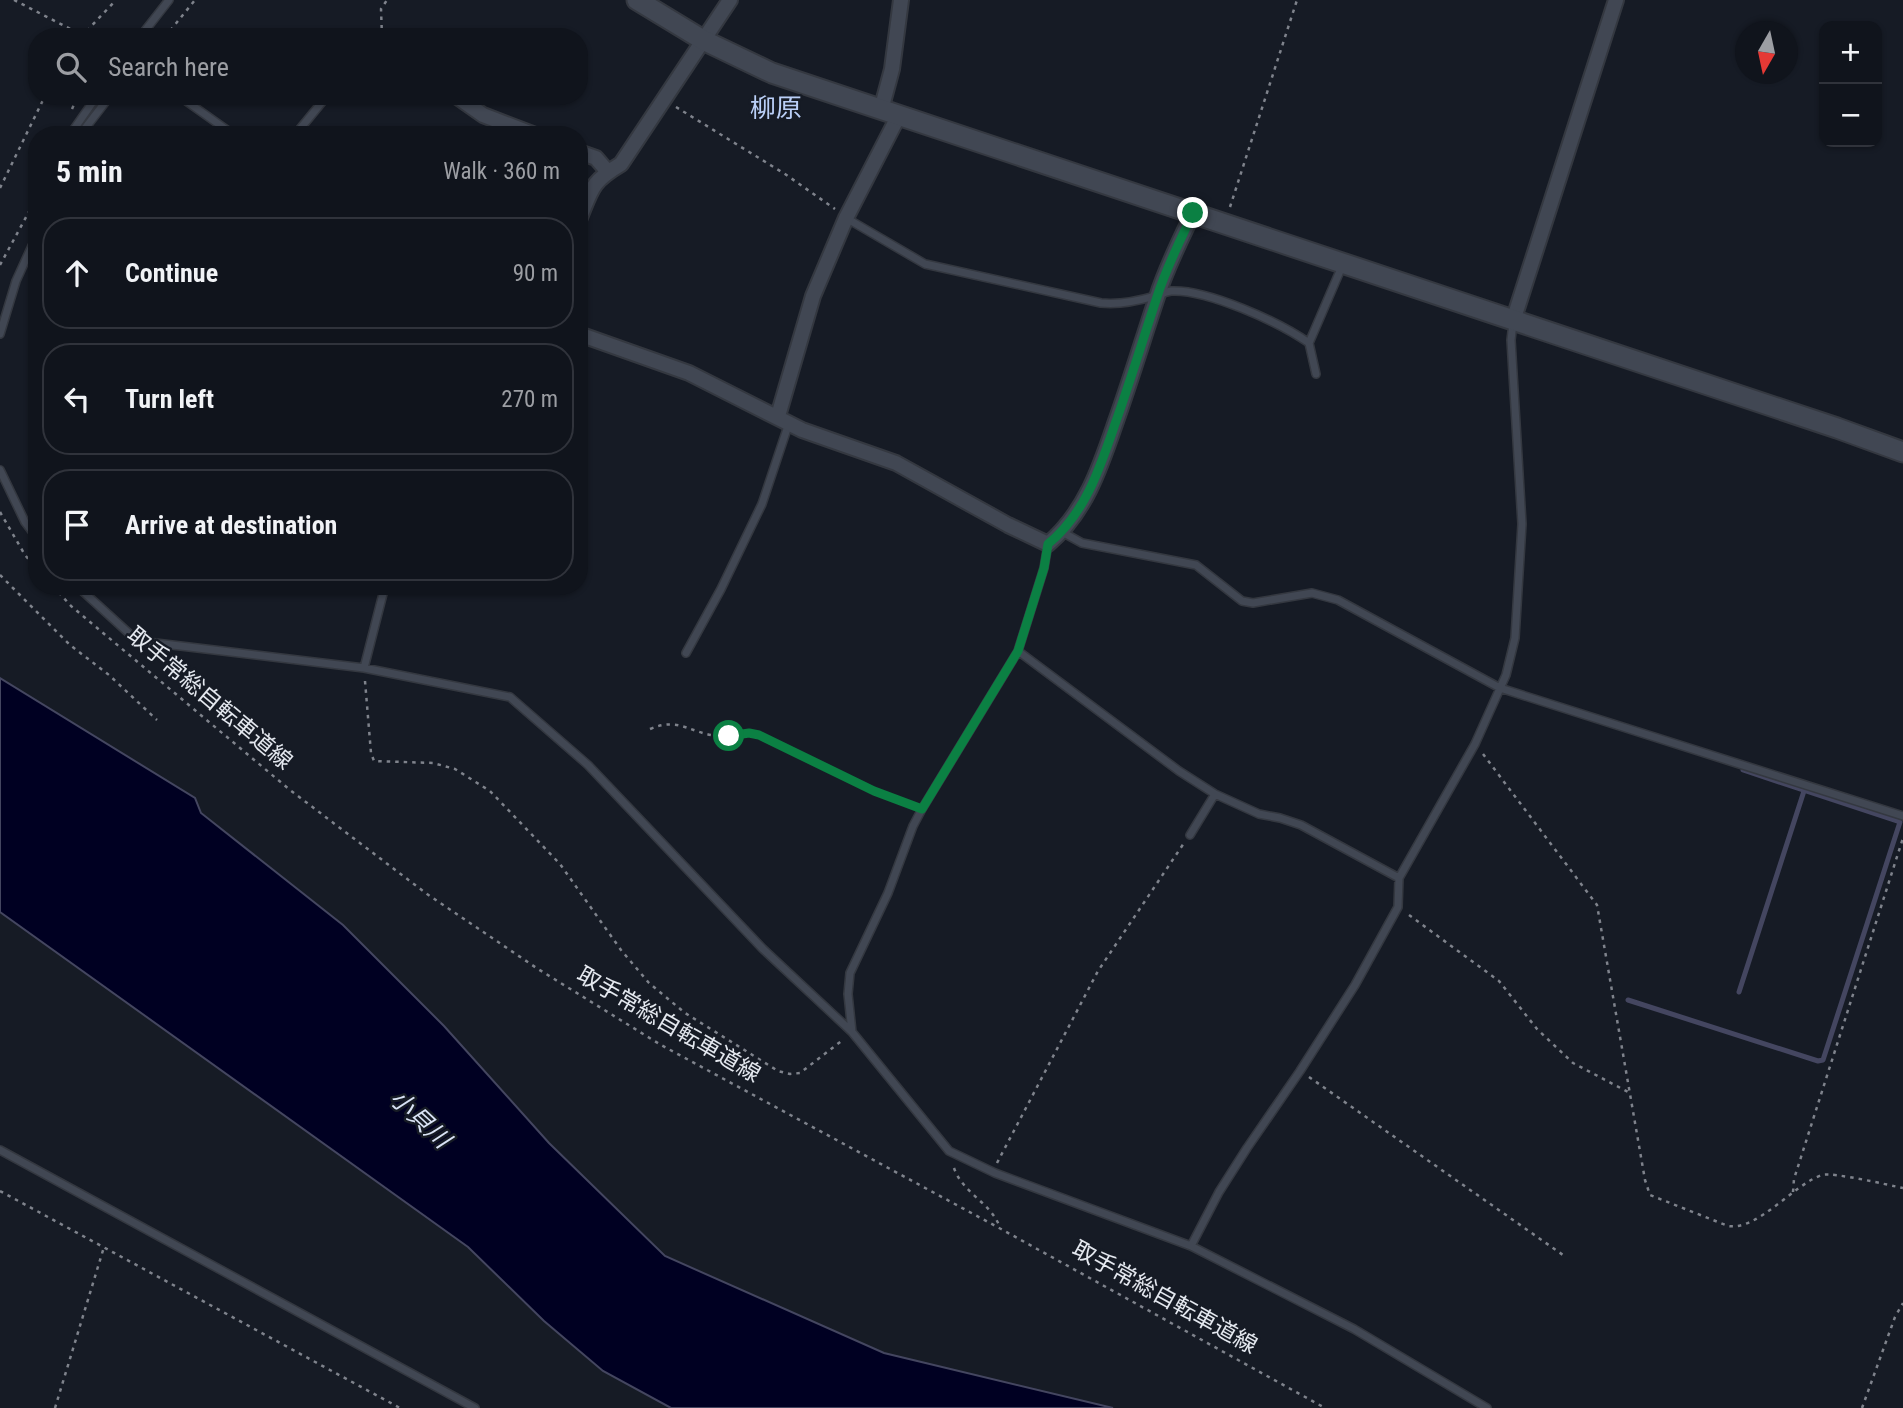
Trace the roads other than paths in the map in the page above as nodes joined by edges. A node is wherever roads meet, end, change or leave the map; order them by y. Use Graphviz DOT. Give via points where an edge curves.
graph roads {
  1 [pos="169,0"];
  2 [pos="637,0"];
  3 [pos="730,0"];
  4 [pos="901,0"];
  5 [pos="1616,0"];
  6 [pos="147,28"];
  7 [pos="703,40"];
  8 [pos="92,105"];
  9 [pos="102,105"];
  10 [pos="192,105"];
  11 [pos="320,105"];
  12 [pos="469,105"];
  13 [pos="890,113"];
  14 [pos="82,126"];
  15 [pos="84,126"];
  16 [pos="221,126"];
  17 [pos="302,126"];
  18 [pos="512,126"];
  19 [pos="588,155"];
  20 [pos="608,172"];
  21 [pos="588,198"];
  22 [pos="1193,213"];
  23 [pos="846,218"];
  24 [pos="28,255"];
  25 [pos="1343,263"];
  26 [pos="1157,295"];
  27 [pos="1513,321"];
  28 [pos="0,334"];
  29 [pos="588,337"];
  30 [pos="1309,343"];
  31 [pos="1316,374"];
  32 [pos="784,420"];
  33 [pos="1903,452"];
  34 [pos="0,470"];
  35 [pos="28,526"];
  36 [pos="1062,533"];
  37 [pos="1048,544"];
  38 [pos="88,595"];
  39 [pos="383,595"];
  40 [pos="1018,651"];
  41 [pos="686,653"];
  42 [pos="364,668"];
  43 [pos="1500,688"];
  44 [pos="1215,794"];
  45 [pos="1903,816"];
  46 [pos="1190,835"];
  47 [pos="1399,878"];
  48 [pos="852,1032"];
  49 [pos="0,1150"];
  50 [pos="1191,1246"];
  51 [pos="475,1408"];
  52 [pos="1487,1408"];
  1 -- 6 [label="lane"];
  2 -- 7 [label="street"];
  3 -- 7 [label="street"];
  4 -- 13 [label="street"];
  5 -- 27 [label="street"];
  7 -- 13 [label="street" via="772,73"];
  7 -- 20 [label="street" via="621,163"];
  8 -- 14 [label="lane"];
  9 -- 15 [label="lane"];
  10 -- 16 [label="lane"];
  11 -- 17 [label="lane"];
  12 -- 18 [label="street"];
  13 -- 22 [label="street"];
  13 -- 23 [label="street"];
  19 -- 20 [label="street"];
  20 -- 21 [label="street" via="600,176"];
  22 -- 25 [label="street"];
  22 -- 26 [label="street"];
  23 -- 26 [label="lane" via="903,253 944,269 1101,303"];
  23 -- 32 [label="street" via="813,296"];
  24 -- 28 [label="lane"];
  25 -- 27 [label="street"];
  25 -- 30 [label="lane"];
  26 -- 30 [label="lane" via="1176,291 1213,299 1282,326"];
  26 -- 36 [label="street" via="1100,468"];
  27 -- 33 [label="street"];
  27 -- 43 [label="lane" via="1522,524 1515,638"];
  29 -- 32 [label="street" via="689,373"];
  30 -- 31 [label="lane"];
  32 -- 37 [label="street" via="896,463"];
  32 -- 41 [label="lane" via="762,505"];
  34 -- 35 [label="lane"];
  36 -- 37 [label="street"];
  36 -- 43 [label="lane" via="1082,543 1196,565 1242,601 1311,593 1338,600"];
  37 -- 40 [label="lane"];
  38 -- 42 [label="lane" via="133,637 147,642"];
  39 -- 42 [label="lane"];
  40 -- 44 [label="lane"];
  40 -- 48 [label="lane" via="913,826 850,973"];
  42 -- 48 [label="lane" via="510,697 588,765 763,948"];
  43 -- 45 [label="lane"];
  43 -- 47 [label="lane" via="1475,744"];
  44 -- 46 [label="lane"];
  44 -- 47 [label="lane" via="1259,814 1301,825"];
  47 -- 50 [label="lane" via="1398,907 1355,985 1219,1192"];
  48 -- 50 [label="lane" via="949,1151 995,1173"];
  49 -- 51 [label="lane"];
  50 -- 52 [label="lane" via="1354,1329"];
}
